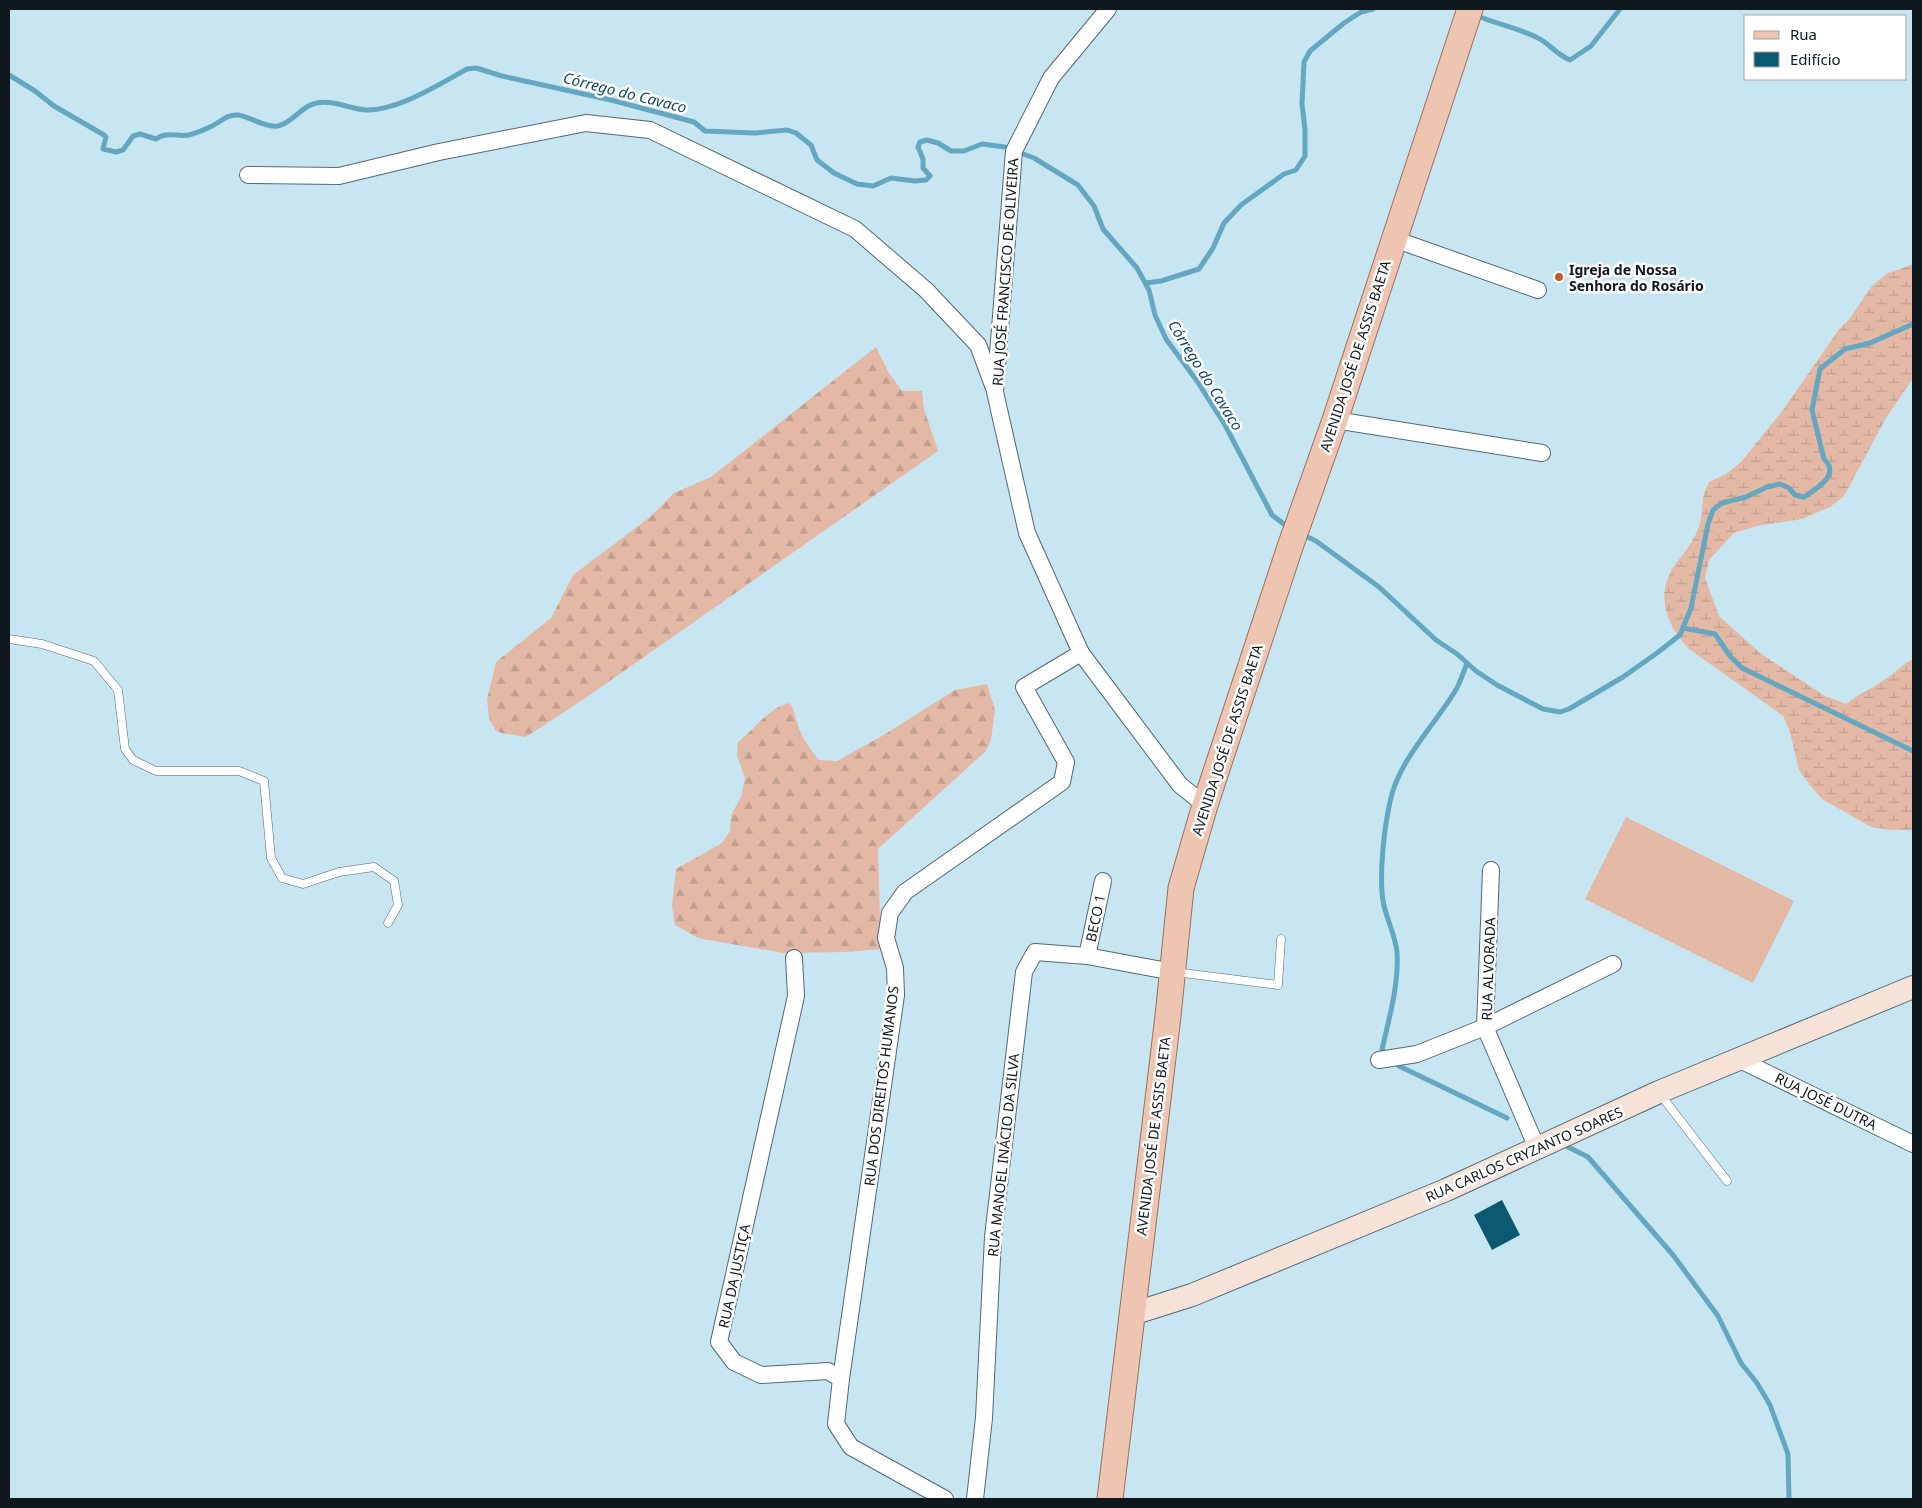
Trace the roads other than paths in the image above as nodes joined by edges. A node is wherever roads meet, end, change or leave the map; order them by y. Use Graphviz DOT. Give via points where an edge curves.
graph roads {
  1 [pos="1108,9"];
  2 [pos="1470,9"];
  3 [pos="248,174"];
  4 [pos="1394,239"];
  5 [pos="1538,290"];
  6 [pos="995,392"];
  7 [pos="1335,420"];
  8 [pos="1542,453"];
  9 [pos="9,639"];
  10 [pos="1081,653"];
  11 [pos="1205,805"];
  12 [pos="1491,870"];
  13 [pos="1103,880"];
  14 [pos="388,923"];
  15 [pos="1281,939"];
  16 [pos="1087,956"];
  17 [pos="794,958"];
  18 [pos="1613,964"];
  19 [pos="1173,972"];
  20 [pos="1913,987"];
  21 [pos="1485,1027"];
  22 [pos="1738,1059"];
  23 [pos="1379,1060"];
  24 [pos="1659,1092"];
  25 [pos="1913,1144"];
  26 [pos="1537,1148"];
  27 [pos="1727,1181"];
  28 [pos="1132,1314"];
  29 [pos="842,1379"];
  30 [pos="945,1499"];
  31 [pos="975,1499"];
  32 [pos="1110,1499"];
  1 -- 6 [label="street, RUA JOSÉ FRANCISCO DE OLIVEIRA" via="1052,78 1014,150"];
  2 -- 4 [label="main road, AVENIDA JOSÉ DE ASSIS BAETA"];
  3 -- 6 [label="street" via="339,176 438,152 586,123 650,130 855,229 926,290 978,346"];
  4 -- 5 [label="street"];
  4 -- 7 [label="main road, AVENIDA JOSÉ DE ASSIS BAETA"];
  6 -- 10 [label="street, RUA JOSÉ FRANCISCO DE OLIVEIRA" via="1027,533"];
  7 -- 8 [label="street"];
  7 -- 11 [label="main road, AVENIDA JOSÉ DE ASSIS BAETA"];
  9 -- 14 [label="lane" via="42,644 94,661 118,690 124,749 133,760 156,771 239,771 264,782 271,858 282,878 303,884 339,872 374,867 394,881 398,905"];
  10 -- 11 [label="street, RUA JOSÉ FRANCISCO DE OLIVEIRA" via="1180,786"];
  10 -- 29 [label="street, RUA DOS DIREITOS HUMANOS" via="1024,687 1066,762 1062,782 905,892 890,913 886,938 895,968 896,995"];
  11 -- 19 [label="main road, AVENIDA JOSÉ DE ASSIS BAETA" via="1181,888"];
  12 -- 21 [label="street, RUA ALVORADA"];
  13 -- 16 [label="street, BECO 1"];
  15 -- 19 [label="lane" via="1278,985"];
  16 -- 19 [label="street, RUA MANOEL INÁCIO DA SILVA"];
  16 -- 31 [label="street, RUA MANOEL INÁCIO DA SILVA" via="1035,952 1024,972 993,1237 984,1418"];
  17 -- 29 [label="street, RUA DA JUSTIÇA" via="796,996 719,1342 734,1362 762,1374 828,1371"];
  18 -- 21 [label="street"];
  19 -- 28 [label="main road, AVENIDA JOSÉ DE ASSIS BAETA"];
  20 -- 22 [label="street, RUA CARLOS CRYZANTO SOARES"];
  21 -- 23 [label="street" via="1417,1054"];
  21 -- 26 [label="street, RUA ALVORADA"];
  22 -- 24 [label="street, RUA CARLOS CRYZANTO SOARES"];
  22 -- 25 [label="street, RUA JOSÉ DUTRA"];
  24 -- 26 [label="street, RUA CARLOS CRYZANTO SOARES"];
  24 -- 27 [label="lane"];
  26 -- 28 [label="street, RUA CARLOS CRYZANTO SOARES" via="1446,1190 1192,1295"];
  28 -- 32 [label="main road, AVENIDA JOSÉ DE ASSIS BAETA"];
  29 -- 30 [label="street" via="836,1424 851,1447"];
}
